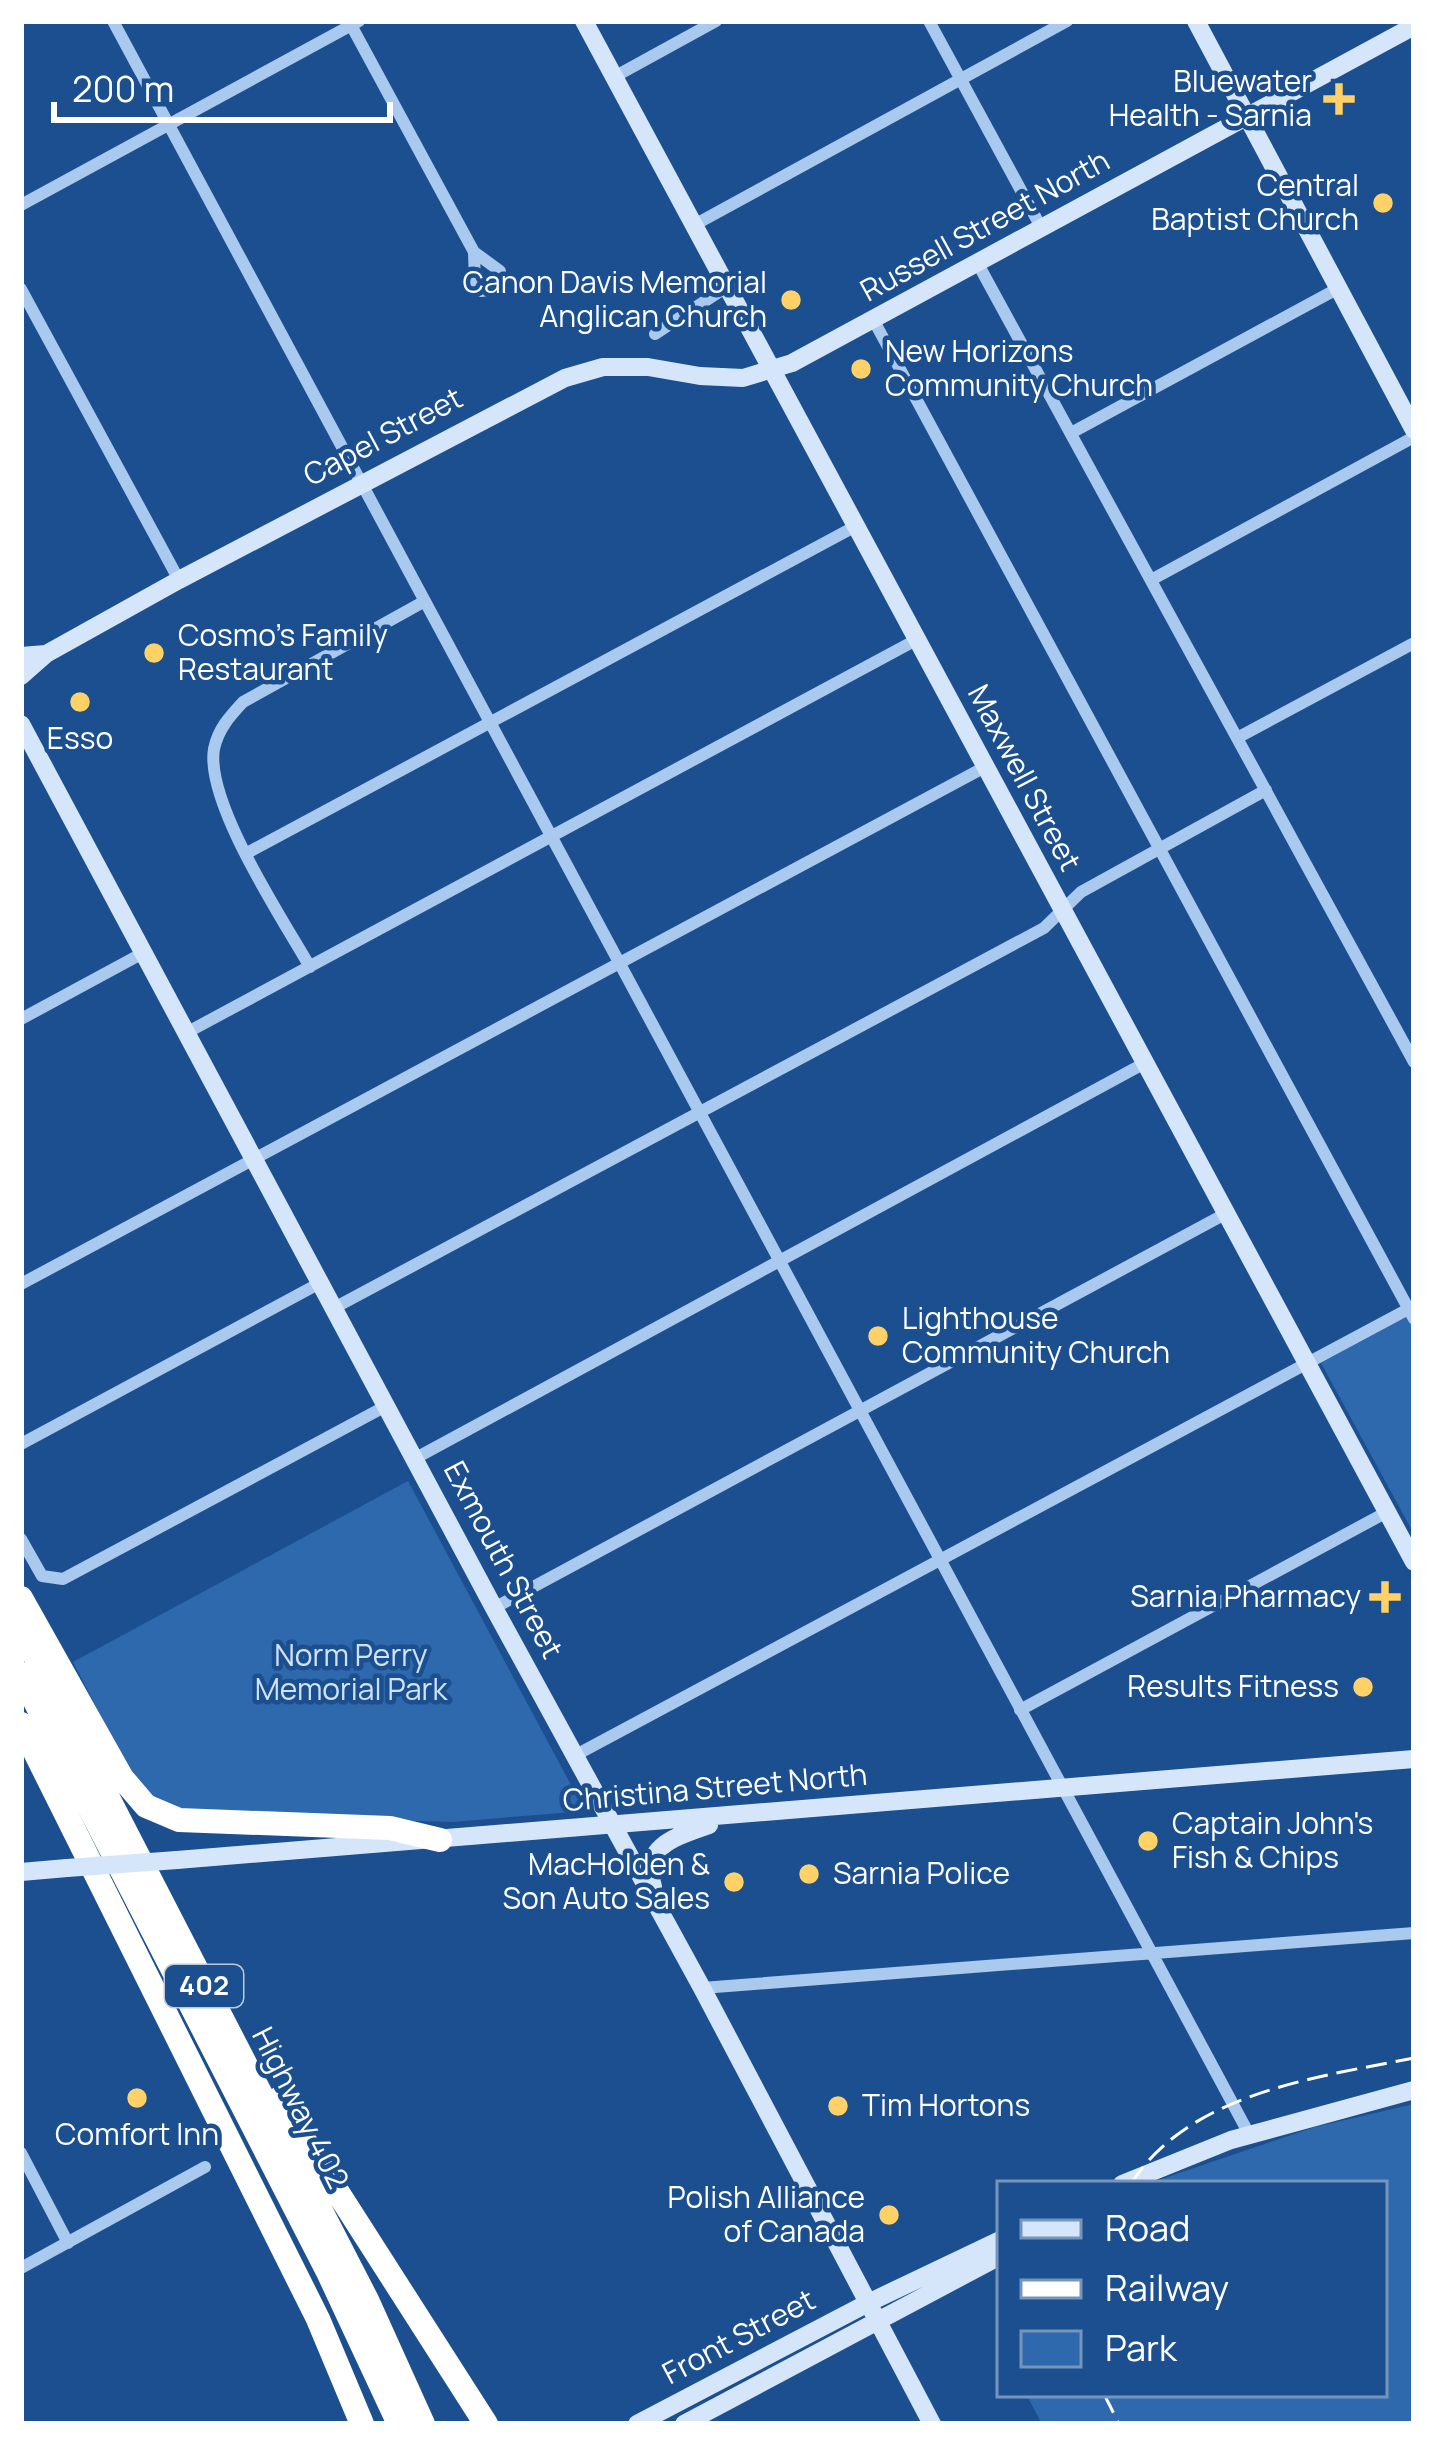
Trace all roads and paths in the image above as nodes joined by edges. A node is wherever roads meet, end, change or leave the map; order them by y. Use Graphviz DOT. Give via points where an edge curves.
graph roads {
  1 [pos="113,21"];
  2 [pos="584,21"];
  3 [pos="716,21"];
  4 [pos="929,21"];
  5 [pos="1067,21"];
  6 [pos="1196,21"];
  7 [pos="355,23"];
  8 [pos="1414,26"];
  9 [pos="614,77"];
  10 [pos="962,80"];
  11 [pos="1246,116"];
  12 [pos="169,124"];
  13 [pos="21,205"];
  14 [pos="696,224"];
  15 [pos="1042,229"];
  16 [pos="474,252"];
  17 [pos="978,264"];
  18 [pos="728,286"];
  19 [pos="21,289"];
  20 [pos="1337,289"];
  21 [pos="874,321"];
  22 [pos="656,334"];
  23 [pos="772,371"];
  24 [pos="1071,433"];
  25 [pos="1414,433"];
  26 [pos="362,482"];
  27 [pos="856,526"];
  28 [pos="179,580"];
  29 [pos="1151,580"];
  30 [pos="425,601"];
  31 [pos="916,640"];
  32 [pos="1414,643"];
  33 [pos="46,654"];
  34 [pos="21,656"];
  35 [pos="21,676"];
  36 [pos="489,722"];
  37 [pos="21,724"];
  38 [pos="1237,737"];
  39 [pos="985,767"];
  40 [pos="1266,790"];
  41 [pos="550,836"];
  42 [pos="1161,848"];
  43 [pos="247,854"];
  44 [pos="1061,910"];
  45 [pos="143,953"];
  46 [pos="617,963"];
  47 [pos="310,967"];
  48 [pos="21,1019"];
  49 [pos="186,1034"];
  50 [pos="1410,1044"];
  51 [pos="1414,1061"];
  52 [pos="1143,1064"];
  53 [pos="699,1112"];
  54 [pos="253,1159"];
  55 [pos="1225,1214"];
  56 [pos="779,1262"];
  57 [pos="320,1283"];
  58 [pos="21,1284"];
  59 [pos="334,1308"];
  60 [pos="1412,1312"];
  61 [pos="1307,1363"];
  62 [pos="386,1406"];
  63 [pos="860,1411"];
  64 [pos="21,1444"];
  65 [pos="414,1459"];
  66 [pos="1388,1512"];
  67 [pos="21,1539"];
  68 [pos="940,1560"];
  69 [pos="1414,1562"];
  70 [pos="21,1598"];
  71 [pos="494,1607"];
  72 [pos="21,1629"];
  73 [pos="21,1674"];
  74 [pos="21,1700"];
  75 [pos="1020,1710"];
  76 [pos="21,1724"];
  77 [pos="574,1756"];
  78 [pos="21,1758"];
  79 [pos="1414,1760"];
  80 [pos="1063,1788"];
  81 [pos="103,1789"];
  82 [pos="730,1818"];
  83 [pos="613,1826"];
  84 [pos="440,1840"];
  85 [pos="21,1872"];
  86 [pos="109,1903"];
  87 [pos="662,1914"];
  88 [pos="1414,1933"];
  89 [pos="1149,1954"];
  90 [pos="702,1988"];
  91 [pos="1414,2090"];
  92 [pos="1249,2134"];
  93 [pos="21,2153"];
  94 [pos="205,2167"];
  95 [pos="1129,2181"];
  96 [pos="259,2199"];
  97 [pos="997,2242"];
  98 [pos="68,2243"];
  99 [pos="997,2257"];
  100 [pos="21,2267"];
  101 [pos="872,2313"];
  102 [pos="362,2424"];
  103 [pos="376,2424"];
  104 [pos="388,2424"];
  105 [pos="399,2424"];
  106 [pos="423,2424"];
  107 [pos="486,2424"];
  108 [pos="637,2424"];
  109 [pos="684,2424"];
  110 [pos="932,2424"];
  1 -- 12 [label="street"];
  2 -- 9 [label="main road, Maxwell Street"];
  3 -- 9 [label="street"];
  4 -- 10 [label="street"];
  5 -- 10 [label="street"];
  6 -- 11 [label="main road"];
  7 -- 12 [label="street"];
  7 -- 16 [label="street"];
  8 -- 11 [label="main road, Russell Street North"];
  9 -- 14 [label="main road, Maxwell Street"];
  10 -- 14 [label="street"];
  10 -- 15 [label="street"];
  11 -- 15 [label="main road, Russell Street North"];
  11 -- 20 [label="main road"];
  12 -- 13 [label="street"];
  12 -- 26 [label="street"];
  14 -- 18 [label="main road, Maxwell Street"];
  15 -- 17 [label="main road, Russell Street North"];
  17 -- 21 [label="main road, Russell Street North"];
  17 -- 24 [label="street"];
  18 -- 22 [label="street"];
  18 -- 23 [label="main road, Maxwell Street"];
  19 -- 28 [label="street"];
  20 -- 24 [label="street"];
  20 -- 25 [label="main road"];
  21 -- 23 [label="main road, Russell Street North"];
  21 -- 42 [label="street"];
  23 -- 26 [label="main road, Capel Street" via="743,378 603,367 525,396"];
  23 -- 27 [label="main road, Maxwell Street"];
  24 -- 29 [label="street"];
  25 -- 29 [label="street"];
  26 -- 28 [label="main road, Capel Street"];
  26 -- 30 [label="street"];
  27 -- 31 [label="main road, Maxwell Street"];
  27 -- 36 [label="street"];
  28 -- 33 [label="main road, Capel Street"];
  29 -- 38 [label="street"];
  30 -- 36 [label="street"];
  30 -- 43 [label="street" via="243,702 222,726 216,788"];
  31 -- 39 [label="main road, Maxwell Street"];
  31 -- 41 [label="street"];
  32 -- 38 [label="street"];
  33 -- 34 [label="main road, Capel Street"];
  33 -- 35 [label="main road, Capel Street"];
  36 -- 41 [label="street"];
  36 -- 43 [label="street"];
  37 -- 45 [label="main road, Exmouth Street"];
  38 -- 40 [label="street"];
  39 -- 44 [label="main road, Maxwell Street"];
  39 -- 46 [label="street"];
  40 -- 42 [label="street"];
  40 -- 50 [label="street"];
  41 -- 46 [label="street"];
  41 -- 47 [label="street"];
  42 -- 44 [label="street"];
  42 -- 60 [label="street"];
  43 -- 47 [label="street"];
  44 -- 52 [label="main road, Maxwell Street"];
  44 -- 53 [label="street" via="1043,928"];
  45 -- 48 [label="street"];
  45 -- 49 [label="main road, Exmouth Street"];
  46 -- 53 [label="street"];
  46 -- 54 [label="street"];
  47 -- 49 [label="street"];
  49 -- 54 [label="main road, Exmouth Street"];
  50 -- 51 [label="street"];
  52 -- 55 [label="main road, Maxwell Street"];
  52 -- 56 [label="street"];
  53 -- 56 [label="street"];
  53 -- 59 [label="street"];
  54 -- 57 [label="main road, Exmouth Street"];
  54 -- 58 [label="street"];
  55 -- 61 [label="main road, Maxwell Street"];
  55 -- 63 [label="street"];
  56 -- 63 [label="street"];
  56 -- 65 [label="street"];
  57 -- 59 [label="main road, Exmouth Street"];
  57 -- 64 [label="street"];
  59 -- 62 [label="main road, Exmouth Street"];
  60 -- 61 [label="street"];
  61 -- 66 [label="main road, Maxwell Street"];
  61 -- 68 [label="street"];
  62 -- 65 [label="main road, Exmouth Street"];
  62 -- 67 [label="street" via="74,1574 46,1579"];
  63 -- 68 [label="street"];
  63 -- 71 [label="street"];
  65 -- 71 [label="main road, Exmouth Street"];
  66 -- 69 [label="main road, Maxwell Street"];
  66 -- 75 [label="street"];
  68 -- 75 [label="street"];
  68 -- 77 [label="street"];
  70 -- 84 [label="highway" via="122,1778 155,1811 191,1823 391,1828"];
  71 -- 77 [label="main road, Exmouth Street"];
  72 -- 81 [label="highway, Highway 402 / 402"];
  73 -- 105 [label="highway"];
  74 -- 104 [label="highway, Highway 402 / 402"];
  75 -- 80 [label="street"];
  76 -- 86 [label="highway"];
  77 -- 83 [label="main road, Exmouth Street"];
  78 -- 86 [label="highway"];
  79 -- 80 [label="main road, Christina Street North"];
  80 -- 82 [label="main road, Christina Street North"];
  80 -- 89 [label="street"];
  81 -- 106 [label="highway, Highway 402 / 402"];
  81 -- 107 [label="highway" via="286,2113"];
  82 -- 83 [label="main road, Christina Street North"];
  82 -- 87 [label="main road" via="653,1852 650,1877"];
  83 -- 84 [label="main road, Christina Street North"];
  83 -- 87 [label="main road, Exmouth Street"];
  84 -- 85 [label="main road, Christina Street North, bridge"];
  86 -- 96 [label="highway"];
  87 -- 90 [label="main road, Exmouth Street"];
  88 -- 89 [label="street"];
  89 -- 90 [label="street"];
  89 -- 92 [label="street"];
  90 -- 101 [label="main road, Exmouth Street"];
  91 -- 92 [label="main road"];
  92 -- 95 [label="main road"];
  93 -- 98 [label="street"];
  94 -- 98 [label="street"];
  96 -- 102 [label="highway"];
  96 -- 103 [label="highway"];
  97 -- 101 [label="main road"];
  98 -- 100 [label="street"];
  99 -- 101 [label="main road"];
  101 -- 108 [label="main road, Front Street"];
  101 -- 109 [label="main road, Front Street"];
  101 -- 110 [label="main road, Exmouth Street"];
}
